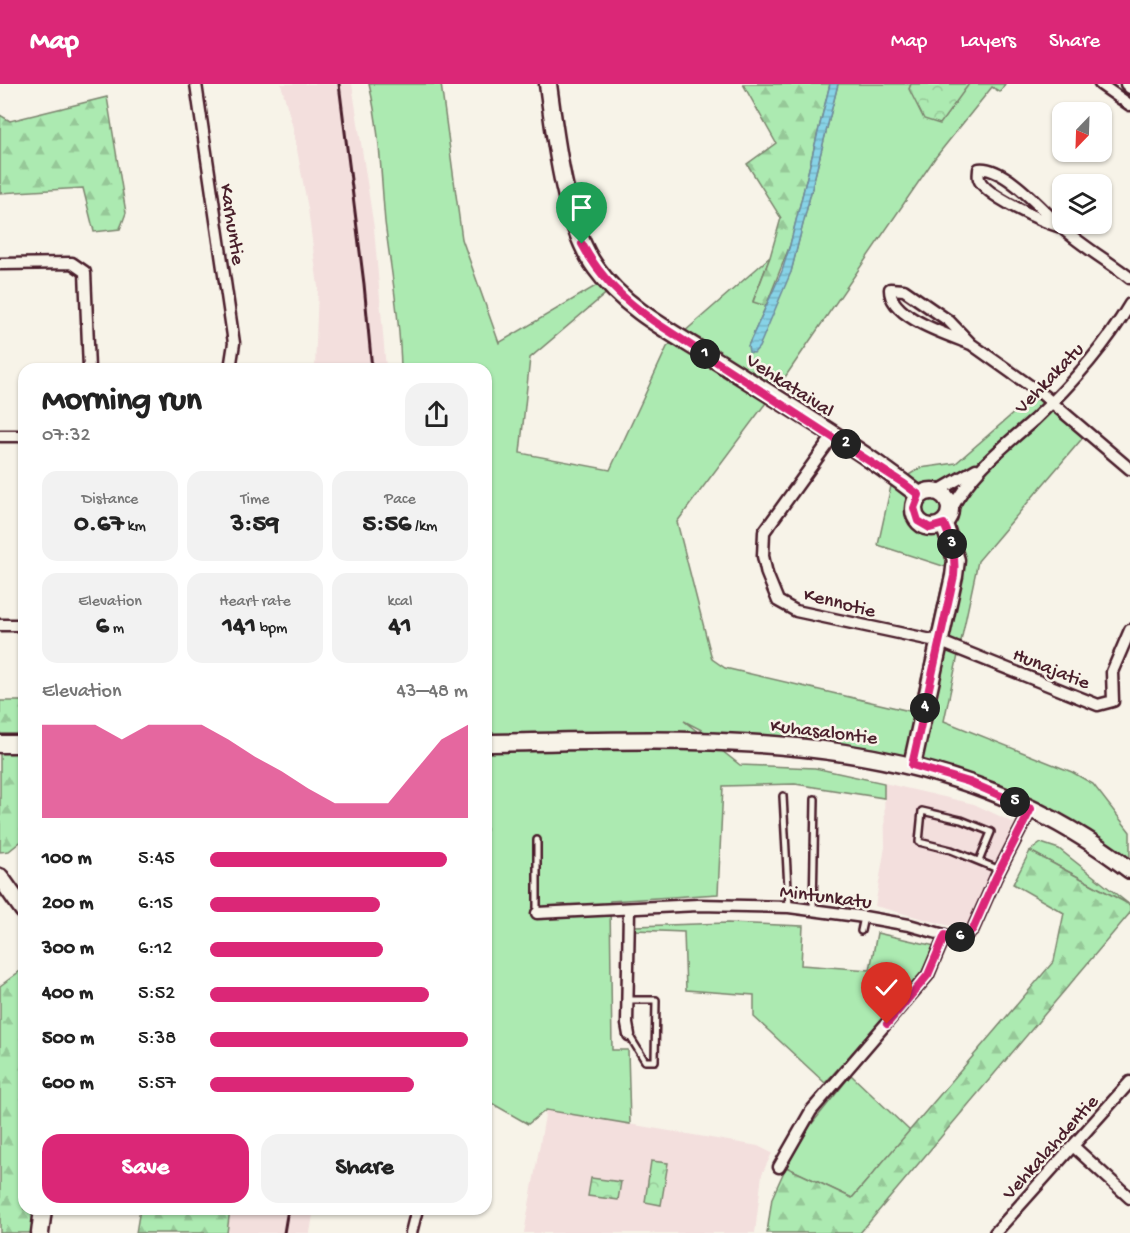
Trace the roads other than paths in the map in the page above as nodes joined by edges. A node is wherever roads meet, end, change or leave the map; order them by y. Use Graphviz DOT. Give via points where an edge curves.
graph roads {
  1 [pos="196,84"];
  2 [pos="548,84"];
  3 [pos="1100,84"];
  4 [pos="1126,84"];
  5 [pos="1130,88"];
  6 [pos="1130,105"];
  7 [pos="1061,227"];
  8 [pos="1070,234"];
  9 [pos="0,264"];
  10 [pos="1130,278"];
  11 [pos="1130,304"];
  12 [pos="971,344"];
  13 [pos="89,363"];
  14 [pos="231,363"];
  15 [pos="1052,403"];
  16 [pos="0,436"];
  17 [pos="18,436"];
  18 [pos="833,436"];
  19 [pos="981,466"];
  20 [pos="1130,470"];
  21 [pos="938,491"];
  22 [pos="919,495"];
  23 [pos="947,517"];
  24 [pos="0,625"];
  25 [pos="18,625"];
  26 [pos="1130,630"];
  27 [pos="941,642"];
  28 [pos="492,742"];
  29 [pos="0,744"];
  30 [pos="18,744"];
  31 [pos="912,765"];
  32 [pos="783,796"];
  33 [pos="815,799"];
  34 [pos="1031,809"];
  35 [pos="537,840"];
  36 [pos="979,861"];
  37 [pos="1000,870"];
  38 [pos="1130,870"];
  39 [pos="0,877"];
  40 [pos="18,902"];
  41 [pos="789,907"];
  42 [pos="629,909"];
  43 [pos="813,909"];
  44 [pos="537,913"];
  45 [pos="864,917"];
  46 [pos="861,931"];
  47 [pos="945,935"];
  48 [pos="627,1000"];
  49 [pos="629,1035"];
  50 [pos="1130,1082"];
  51 [pos="1073,1146"];
  52 [pos="778,1167"];
  53 [pos="1130,1198"];
  54 [pos="42,1215"];
  55 [pos="416,1215"];
  56 [pos="40,1233"];
  57 [pos="411,1233"];
  58 [pos="995,1233"];
  1 -- 14 [label="street, Karhuntie" via="234,343"];
  2 -- 18 [label="street, Vehkataival" via="574,219 595,268 619,296 655,322"];
  3 -- 6 [label="street"];
  4 -- 5 [label="street"];
  7 -- 7 [label="street" via="1047,210 996,171 979,169 979,180 986,188 1035,219"];
  8 -- 10 [label="street"];
  9 -- 13 [label="street" via="72,263 80,267 87,281"];
  11 -- 15 [label="street, Vehkakatu" via="1078,376"];
  12 -- 12 [label="street" via="935,332 895,305 890,289 904,290 949,321"];
  12 -- 15 [label="street"];
  15 -- 19 [label="street, Vehkakatu"];
  15 -- 20 [label="street"];
  16 -- 17 [label="street"];
  18 -- 22 [label="street, Vehkataival"];
  18 -- 27 [label="street, Kennotie" via="764,532 763,556 778,601 796,610"];
  19 -- 21 [label="street, Vehkakatu"];
  19 -- 23 [label="street, Vehkakatu" via="960,492"];
  21 -- 22 [label="street"];
  21 -- 23 [label="street" via="945,495"];
  22 -- 23 [label="street" via="914,508 918,521 930,528"];
  23 -- 27 [label="street" via="956,560"];
  24 -- 25 [label="street"];
  26 -- 27 [label="street, Hunajatie" via="1112,672 1113,702 1098,705"];
  27 -- 31 [label="street"];
  28 -- 31 [label="street, Kuhasalontie" via="780,744 819,747"];
  29 -- 30 [label="street"];
  31 -- 34 [label="street, Kuhasalontie" via="969,782"];
  32 -- 41 [label="lane"];
  33 -- 43 [label="lane"];
  34 -- 37 [label="street, Mintunkatu"];
  34 -- 38 [label="street, Kuhasalontie"];
  35 -- 44 [label="lane"];
  36 -- 36 [label="lane" via="919,842 922,812 961,820 991,832"];
  36 -- 37 [label="lane"];
  37 -- 47 [label="street, Mintunkatu" via="969,934 955,938"];
  39 -- 40 [label="street"];
  41 -- 42 [label="street, Mintunkatu" via="698,905"];
  41 -- 43 [label="street, Mintunkatu"];
  42 -- 44 [label="street, Mintunkatu"];
  42 -- 48 [label="street"];
  43 -- 45 [label="street, Mintunkatu"];
  45 -- 46 [label="lane"];
  45 -- 47 [label="street, Mintunkatu"];
  47 -- 52 [label="street" via="928,975 811,1111"];
  48 -- 49 [label="street"];
  48 -- 49 [label="lane" via="656,1000 655,1061 645,1061"];
  50 -- 51 [label="street, Vehkalahdentie"];
  51 -- 53 [label="street"];
  51 -- 58 [label="street, Vehkalahdentie"];
  54 -- 56 [label="street"];
  55 -- 57 [label="street"];
}
